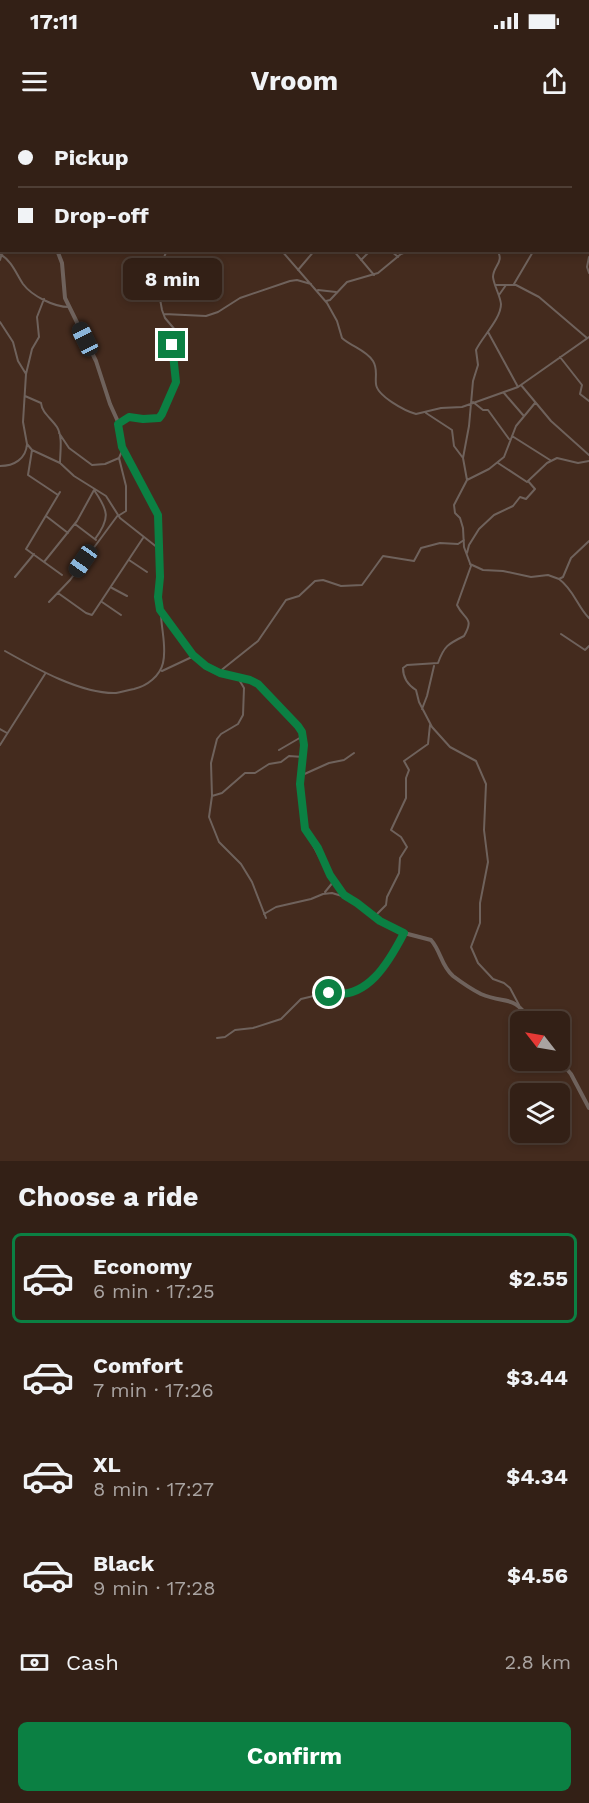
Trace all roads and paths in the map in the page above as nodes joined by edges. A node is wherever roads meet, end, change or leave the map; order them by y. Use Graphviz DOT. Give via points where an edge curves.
graph roads {
  1 [pos="58,252"];
  2 [pos="166,252"];
  3 [pos="283,252"];
  4 [pos="313,252"];
  5 [pos="355,252"];
  6 [pos="368,252"];
  7 [pos="392,252"];
  8 [pos="407,252"];
  9 [pos="498,252"];
  10 [pos="533,252"];
  11 [pos="2,253"];
  12 [pos="398,257"];
  13 [pos="589,257"];
  14 [pos="0,260"];
  15 [pos="361,260"];
  16 [pos="298,270"];
  17 [pos="589,273"];
  18 [pos="374,275"];
  19 [pos="311,284"];
  20 [pos="516,284"];
  21 [pos="495,285"];
  22 [pos="506,285"];
  23 [pos="316,290"];
  24 [pos="336,292"];
  25 [pos="499,295"];
  26 [pos="44,299"];
  27 [pos="327,302"];
  28 [pos="69,307"];
  29 [pos="164,314"];
  30 [pos="0,322"];
  31 [pos="488,332"];
  32 [pos="589,338"];
  33 [pos="560,357"];
  34 [pos="26,374"];
  35 [pos="519,386"];
  36 [pos="504,393"];
  37 [pos="24,396"];
  38 [pos="589,401"];
  39 [pos="472,403"];
  40 [pos="535,403"];
  41 [pos="426,413"];
  42 [pos="523,415"];
  43 [pos="118,424"];
  44 [pos="59,433"];
  45 [pos="511,435"];
  46 [pos="510,440"];
  47 [pos="27,444"];
  48 [pos="123,448"];
  49 [pos="32,450"];
  50 [pos="589,455"];
  51 [pos="119,458"];
  52 [pos="463,458"];
  53 [pos="550,460"];
  54 [pos="589,461"];
  55 [pos="60,463"];
  56 [pos="498,463"];
  57 [pos="0,466"];
  58 [pos="468,480"];
  59 [pos="527,482"];
  60 [pos="46,516"];
  61 [pos="118,516"];
  62 [pos="75,524"];
  63 [pos="68,532"];
  64 [pos="143,538"];
  65 [pos="464,540"];
  66 [pos="472,540"];
  67 [pos="97,541"];
  68 [pos="589,541"];
  69 [pos="158,548"];
  70 [pos="467,553"];
  71 [pos="34,554"];
  72 [pos="129,560"];
  73 [pos="44,562"];
  74 [pos="471,566"];
  75 [pos="147,572"];
  76 [pos="62,575"];
  77 [pos="15,577"];
  78 [pos="559,579"];
  79 [pos="112,588"];
  80 [pos="58,593"];
  81 [pos="127,596"];
  82 [pos="49,602"];
  83 [pos="102,602"];
  84 [pos="160,610"];
  85 [pos="121,615"];
  86 [pos="589,618"];
  87 [pos="561,634"];
  88 [pos="589,646"];
  89 [pos="5,651"];
  90 [pos="194,656"];
  91 [pos="434,664"];
  92 [pos="160,672"];
  93 [pos="218,672"];
  94 [pos="45,674"];
  95 [pos="236,676"];
  96 [pos="422,709"];
  97 [pos="430,724"];
  98 [pos="0,729"];
  99 [pos="7,733"];
  100 [pos="303,736"];
  101 [pos="0,745"];
  102 [pos="279,750"];
  103 [pos="354,753"];
  104 [pos="303,757"];
  105 [pos="300,776"];
  106 [pos="212,796"];
  107 [pos="334,881"];
  108 [pos="323,894"];
  109 [pos="345,897"];
  110 [pos="264,914"];
  111 [pos="374,917"];
  112 [pos="266,918"];
  113 [pos="404,933"];
  114 [pos="519,1005"];
  115 [pos="523,1011"];
  116 [pos="218,1038"];
  117 [pos="568,1071"];
  118 [pos="589,1108"];
  1 -- 28 [label="street"];
  2 -- 29 [label="street" via="156,277"];
  3 -- 16 [label="street"];
  4 -- 16 [label="street"];
  5 -- 15 [label="street"];
  6 -- 15 [label="street"];
  7 -- 12 [label="street"];
  8 -- 12 [label="street"];
  9 -- 21 [label="street"];
  10 -- 20 [label="street"];
  11 -- 14 [label="street"];
  11 -- 26 [label="street" via="27,289"];
  12 -- 18 [label="street"];
  13 -- 17 [label="street"];
  15 -- 18 [label="street"];
  16 -- 19 [label="street"];
  18 -- 24 [label="street" via="351,280"];
  19 -- 23 [label="street"];
  19 -- 29 [label="street" via="290,281 238,298 206,316"];
  20 -- 22 [label="street"];
  20 -- 32 [label="street" via="541,298"];
  21 -- 22 [label="street"];
  21 -- 25 [label="street"];
  22 -- 25 [label="street"];
  23 -- 24 [label="street"];
  23 -- 27 [label="street"];
  24 -- 27 [label="street"];
  25 -- 31 [label="street" via="500,310"];
  26 -- 28 [label="street"];
  26 -- 34 [label="street" via="37,317 38,338"];
  27 -- 41 [label="street" via="342,338 374,362 380,394 412,413"];
  28 -- 43 [label="street" via="93,354"];
  29 -- 43 [label="street" via="177,334 172,348 176,378 172,393 159,418 131,417"];
  30 -- 34 [label="street"];
  31 -- 35 [label="street"];
  31 -- 39 [label="street" via="476,350 478,366"];
  32 -- 33 [label="street"];
  33 -- 35 [label="street"];
  33 -- 38 [label="street" via="582,386 580,394"];
  34 -- 37 [label="street"];
  35 -- 36 [label="street"];
  35 -- 40 [label="street"];
  36 -- 39 [label="street"];
  36 -- 42 [label="street"];
  37 -- 44 [label="street" via="41,402 41,410"];
  37 -- 47 [label="street"];
  39 -- 41 [label="street"];
  39 -- 46 [label="street" via="488,410"];
  39 -- 52 [label="street"];
  40 -- 42 [label="street"];
  40 -- 50 [label="street"];
  41 -- 52 [label="street" via="452,430 454,446"];
  42 -- 45 [label="street"];
  43 -- 48 [label="street"];
  44 -- 51 [label="street" via="69,448 90,464 105,464"];
  44 -- 55 [label="street"];
  45 -- 46 [label="street"];
  45 -- 53 [label="street"];
  46 -- 56 [label="street"];
  47 -- 49 [label="street"];
  47 -- 57 [label="street" via="19,460 10,466"];
  48 -- 51 [label="street"];
  48 -- 69 [label="street" via="158,515"];
  49 -- 55 [label="street"];
  49 -- 60 [label="street" via="28,475 59,494"];
  51 -- 61 [label="street" via="127,492 126,511"];
  52 -- 58 [label="street"];
  53 -- 54 [label="street" via="560,457 578,463"];
  53 -- 59 [label="street"];
  55 -- 61 [label="street" via="106,496"];
  56 -- 58 [label="street"];
  56 -- 59 [label="street"];
  58 -- 65 [label="street" via="454,504"];
  59 -- 66 [label="street" via="535,489 527,499 520,497 512,507 494,515"];
  60 -- 63 [label="street"];
  60 -- 71 [label="street" via="26,548"];
  61 -- 64 [label="street"];
  61 -- 67 [label="street"];
  62 -- 63 [label="street"];
  62 -- 67 [label="street"];
  62 -- 67 [label="street" via="94,490 106,512"];
  63 -- 73 [label="street"];
  64 -- 69 [label="street"];
  64 -- 72 [label="street"];
  65 -- 66 [label="street"];
  65 -- 70 [label="street"];
  65 -- 93 [label="street" via="421,548 414,561 383,556 363,585 312,582 299,596 286,600 258,641"];
  66 -- 70 [label="street"];
  67 -- 80 [label="street"];
  68 -- 78 [label="street" via="572,556"];
  69 -- 84 [label="street"];
  70 -- 74 [label="street"];
  71 -- 73 [label="street"];
  71 -- 77 [label="street"];
  72 -- 75 [label="street"];
  72 -- 79 [label="street"];
  73 -- 76 [label="street"];
  74 -- 78 [label="street"];
  74 -- 91 [label="street" via="457,602 458,609 468,618 467,631"];
  78 -- 86 [label="street" via="571,589"];
  79 -- 81 [label="street"];
  79 -- 83 [label="street"];
  80 -- 82 [label="street"];
  80 -- 83 [label="street" via="90,615"];
  83 -- 85 [label="street"];
  84 -- 90 [label="street"];
  84 -- 92 [label="street" via="164,658"];
  87 -- 88 [label="street" via="585,650"];
  89 -- 94 [label="street"];
  90 -- 92 [label="street"];
  90 -- 93 [label="street"];
  91 -- 96 [label="street"];
  91 -- 96 [label="street" via="403,668"];
  92 -- 94 [label="street" via="147,684 118,693"];
  93 -- 95 [label="street"];
  94 -- 99 [label="street"];
  95 -- 100 [label="street" via="261,686"];
  95 -- 106 [label="street" via="244,688 243,715 238,724 217,739 210,763"];
  96 -- 97 [label="street"];
  97 -- 111 [label="street" via="428,744 404,762 409,770 406,796 391,830 403,840 406,849 386,905"];
  97 -- 114 [label="street" via="448,746 476,761 486,781 484,830 488,862 480,923 471,947 478,963 493,979 510,988"];
  98 -- 99 [label="street"];
  99 -- 101 [label="street"];
  100 -- 102 [label="street"];
  100 -- 104 [label="street"];
  103 -- 105 [label="street"];
  104 -- 105 [label="street"];
  104 -- 106 [label="street" via="289,756 255,773 245,773 222,793"];
  105 -- 107 [label="street" via="305,828"];
  106 -- 110 [label="street" via="209,817 213,829 252,882"];
  107 -- 108 [label="street"];
  107 -- 109 [label="street"];
  108 -- 109 [label="street"];
  108 -- 110 [label="street"];
  109 -- 111 [label="street"];
  110 -- 112 [label="street"];
  111 -- 113 [label="street"];
  113 -- 114 [label="street" via="431,940 446,968 466,985"];
  113 -- 116 [label="street" via="381,971 358,991 301,999 281,1019"];
  114 -- 115 [label="street"];
  117 -- 118 [label="street"];
}
